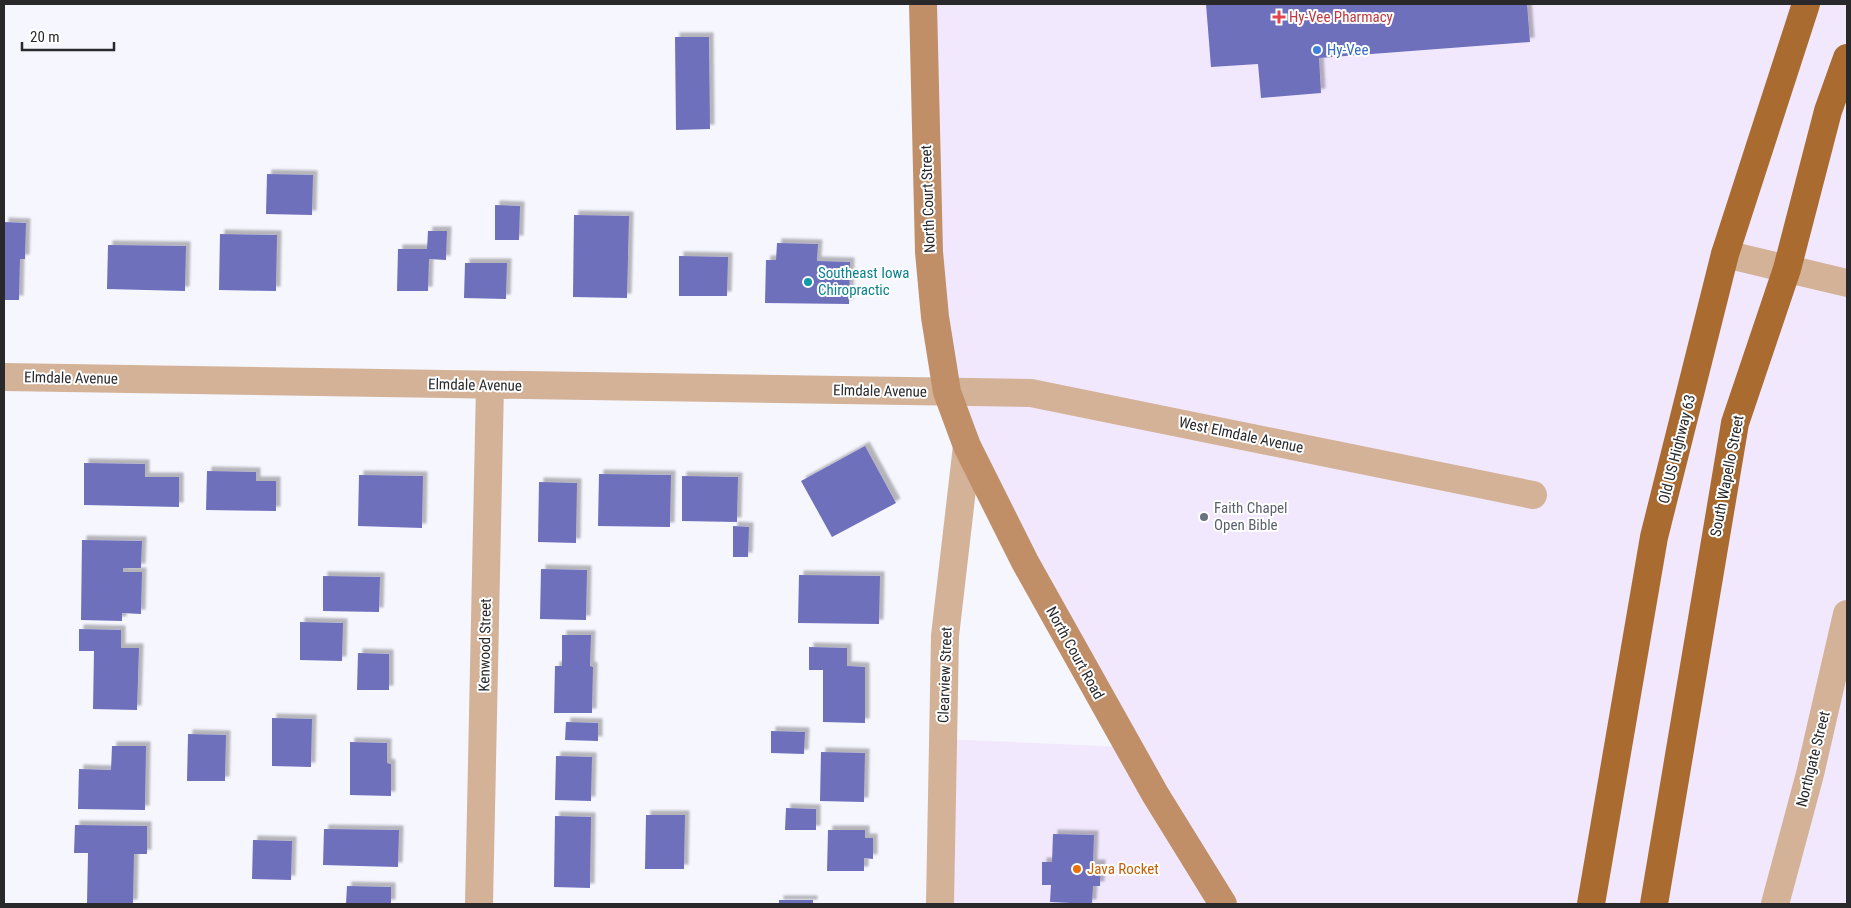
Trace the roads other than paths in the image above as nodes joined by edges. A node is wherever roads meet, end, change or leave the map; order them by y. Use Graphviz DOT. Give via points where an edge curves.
graph roads {
  1 [pos="924,4"];
  2 [pos="1806,4"];
  3 [pos="1847,58"];
  4 [pos="1725,254"];
  5 [pos="1787,269"];
  6 [pos="1847,283"];
  7 [pos="4,377"];
  8 [pos="490,385"];
  9 [pos="947,392"];
  10 [pos="967,446"];
  11 [pos="1533,495"];
  12 [pos="1847,614"];
  13 [pos="479,904"];
  14 [pos="940,904"];
  15 [pos="1223,904"];
  16 [pos="1591,904"];
  17 [pos="1654,904"];
  18 [pos="1775,904"];
  1 -- 9 [label="main road, North Court Street" via="929,252 934,316"];
  2 -- 4 [label="highway, Old US Highway 63"];
  3 -- 5 [label="highway, South Wapello Street" via="1828,111"];
  4 -- 5 [label="street"];
  4 -- 16 [label="highway, Old US Highway 63" via="1654,537"];
  5 -- 6 [label="street"];
  5 -- 17 [label="highway, South Wapello Street" via="1734,423"];
  7 -- 8 [label="street, Elmdale Avenue"];
  8 -- 9 [label="street, Elmdale Avenue"];
  8 -- 13 [label="street, Kenwood Street"];
  9 -- 10 [label="main road, North Court Road"];
  9 -- 11 [label="street, West Elmdale Avenue" via="1031,393"];
  10 -- 14 [label="street, Clearview Street" via="945,636"];
  10 -- 15 [label="main road, North Court Road" via="1081,664 1155,794"];
  12 -- 18 [label="street, Northgate Street" via="1810,774"];
}
